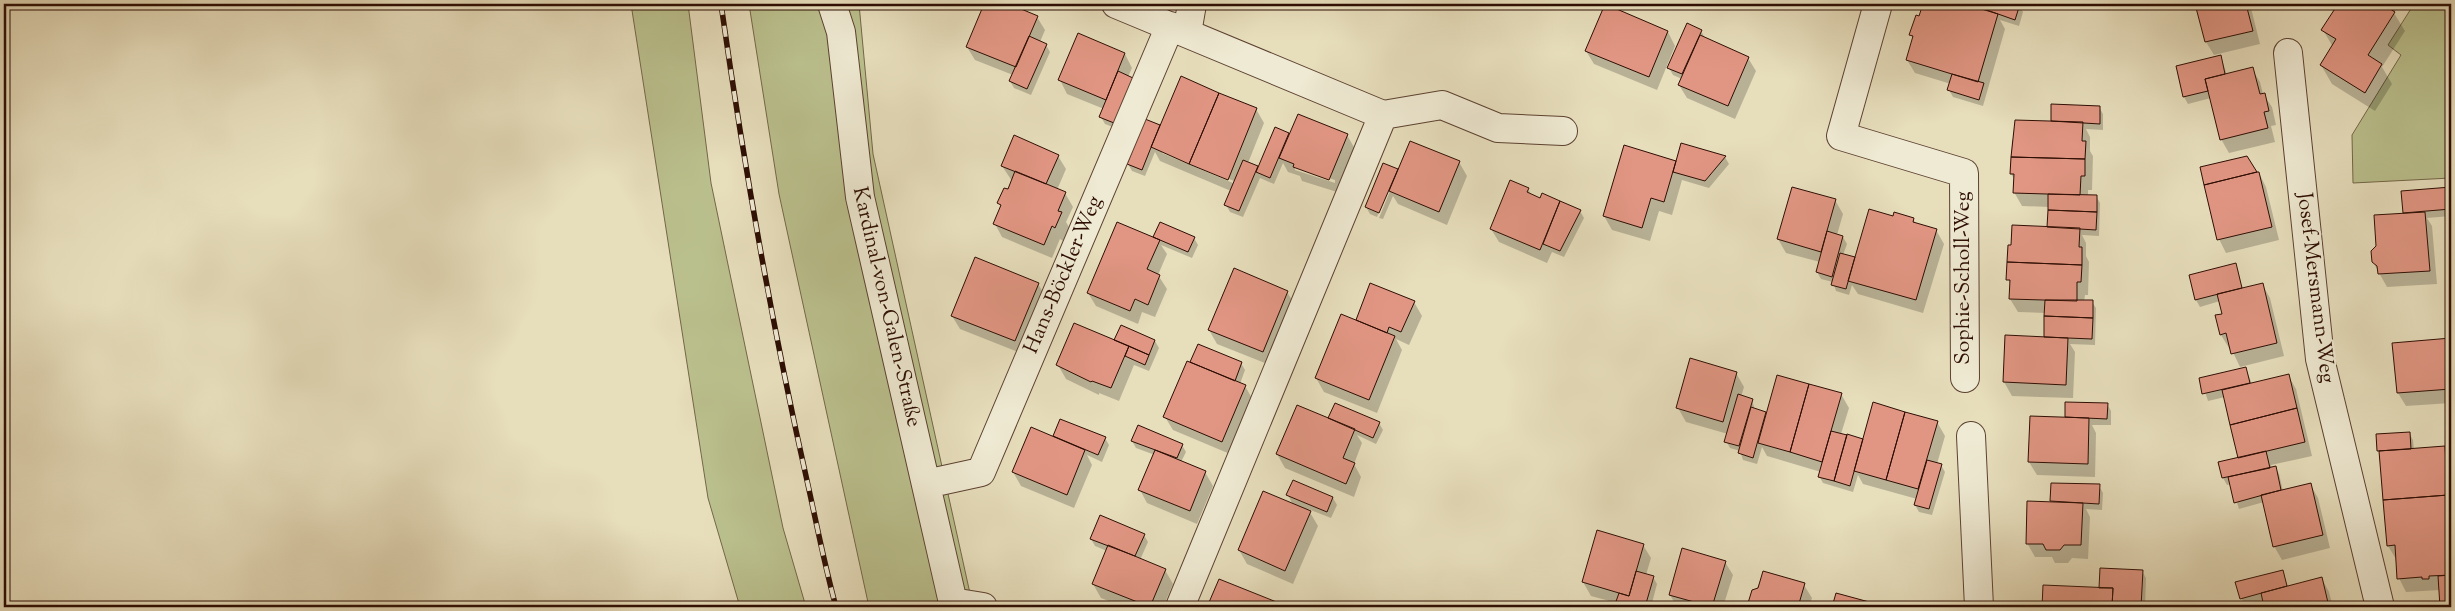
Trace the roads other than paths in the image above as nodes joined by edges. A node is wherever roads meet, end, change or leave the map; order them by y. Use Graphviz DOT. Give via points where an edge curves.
graph roads {
  1 [pos="832,4"];
  2 [pos="1116,4"];
  3 [pos="1192,4"];
  4 [pos="1878,4"];
  5 [pos="1179,29"];
  6 [pos="2288,53"];
  7 [pos="1383,116"];
  8 [pos="1563,131"];
  9 [pos="1965,378"];
  10 [pos="1971,436"];
  11 [pos="926,484"];
  12 [pos="953,605"];
  13 [pos="983,607"];
  14 [pos="1180,607"];
  15 [pos="1978,607"];
  16 [pos="2380,607"];
  1 -- 11 [label="street, Kardinal-von-Galen-Straße" via="841,32 860,197"];
  2 -- 5 [label="street"];
  3 -- 5 [label="street, Hans-Böckler-Weg"];
  4 -- 9 [label="street, Sophie-Scholl-Weg" via="1841,136 1964,173"];
  5 -- 7 [label="street"];
  5 -- 11 [label="street, Hans-Böckler-Weg" via="981,472"];
  6 -- 16 [label="street, Josef-Mersmann-Weg" via="2320,360"];
  7 -- 8 [label="street" via="1442,105 1498,128"];
  7 -- 14 [label="street"];
  10 -- 15 [label="street"];
  11 -- 12 [label="street, Kardinal-von-Galen-Straße"];
  12 -- 13 [label="street"];
}
